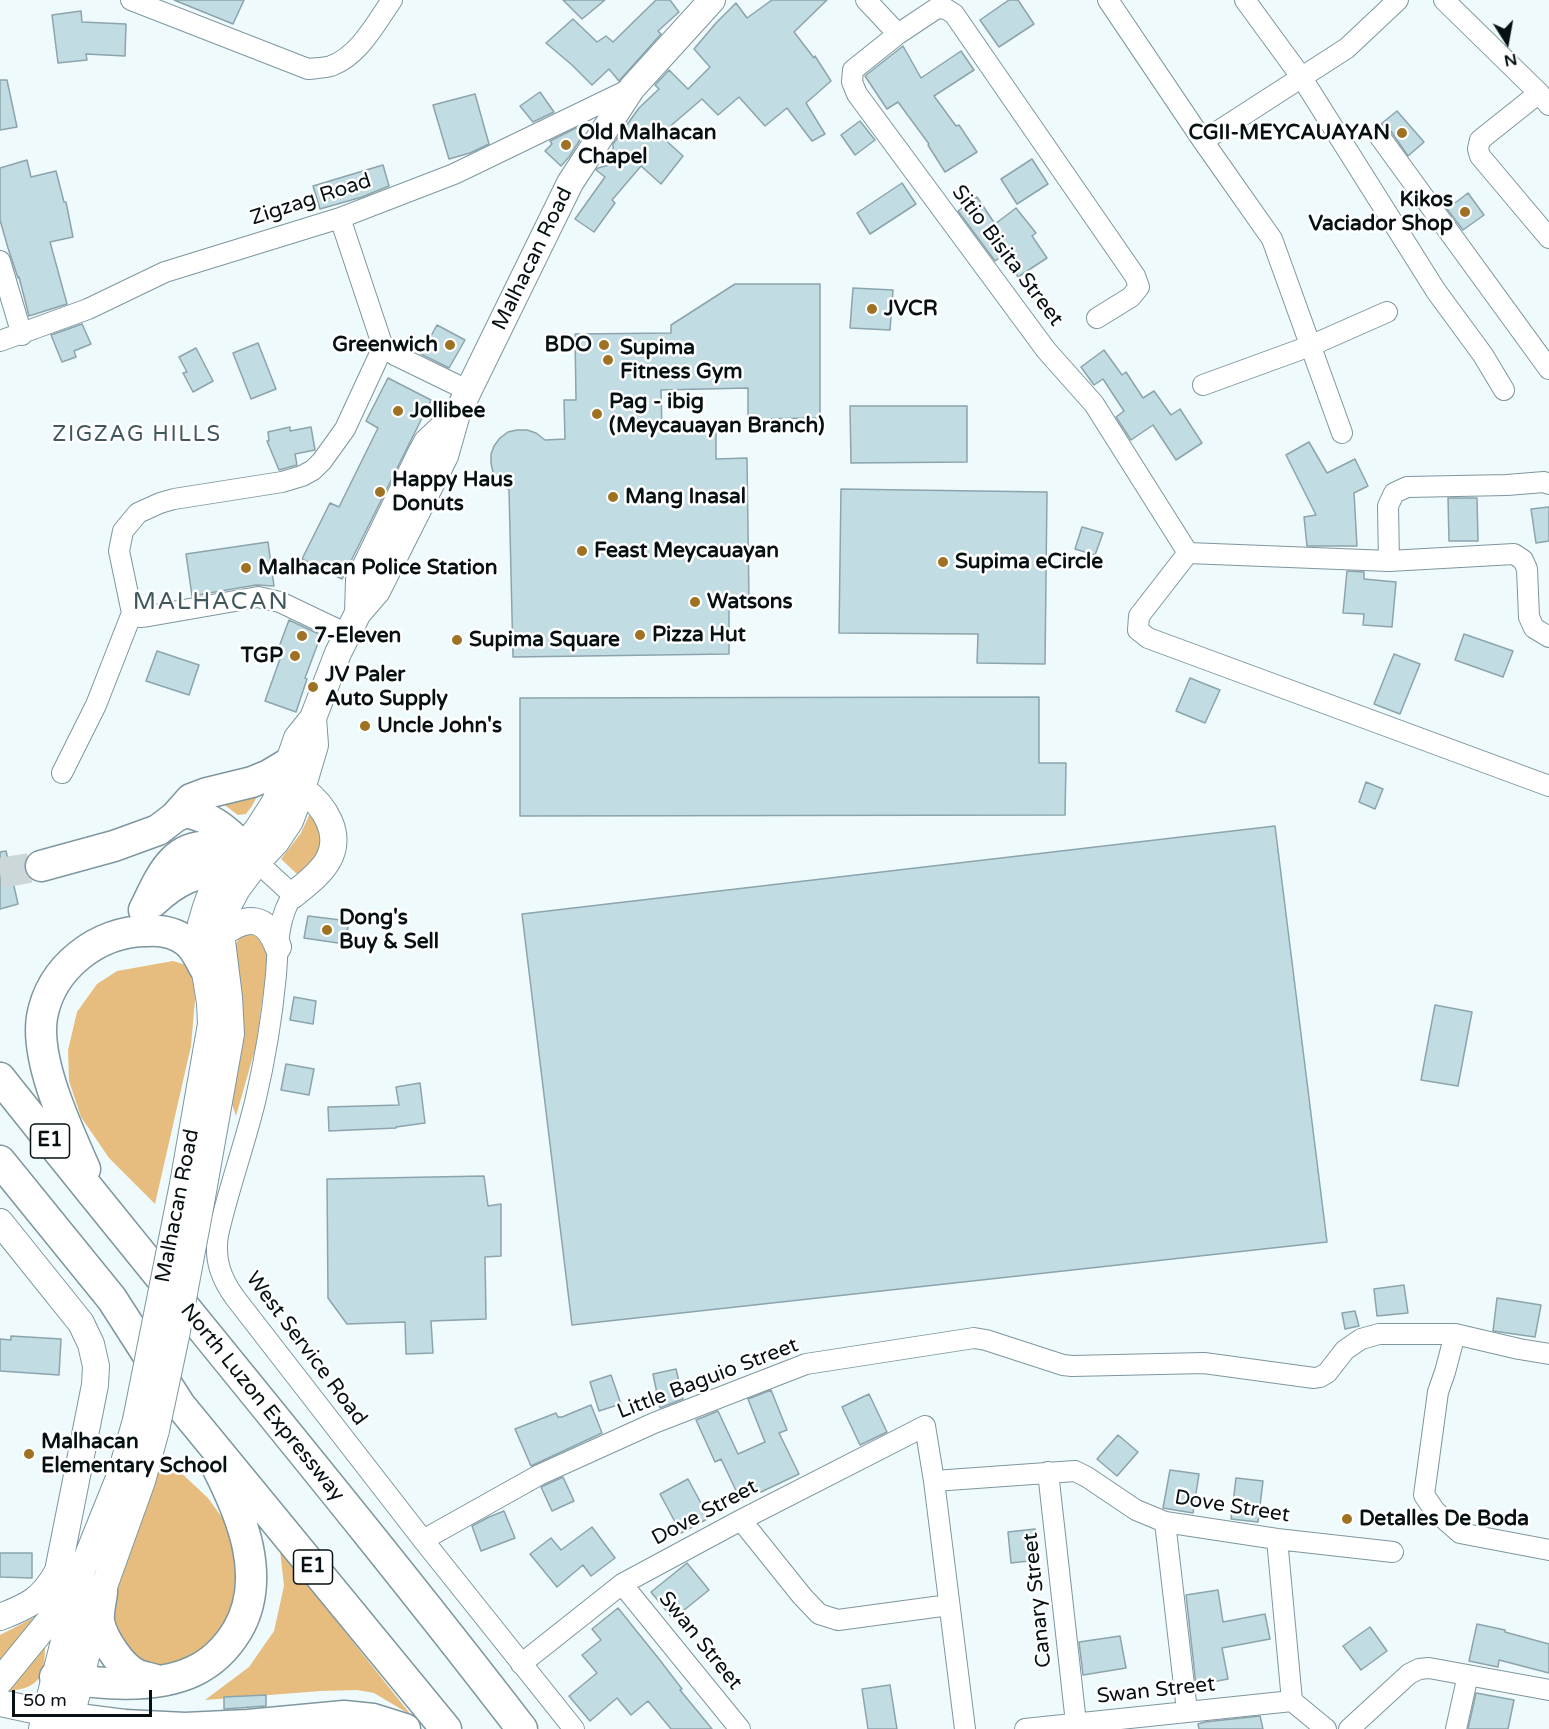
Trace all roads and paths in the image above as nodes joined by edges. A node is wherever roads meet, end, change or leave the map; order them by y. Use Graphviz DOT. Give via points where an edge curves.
graph roads {
  1 [pos="131,0"];
  2 [pos="392,0"];
  3 [pos="712,0"];
  4 [pos="866,0"];
  5 [pos="1108,0"];
  6 [pos="1245,0"];
  7 [pos="1398,0"];
  8 [pos="1444,0"];
  9 [pos="898,34"];
  10 [pos="1302,78"];
  11 [pos="632,88"];
  12 [pos="1544,99"];
  13 [pos="1380,137"];
  14 [pos="1203,141"];
  15 [pos="340,218"];
  16 [pos="1549,238"];
  17 [pos="0,261"];
  18 [pos="1387,312"];
  19 [pos="1097,318"];
  20 [pos="22,335"];
  21 [pos="0,341"];
  22 [pos="1310,346"];
  23 [pos="383,347"];
  24 [pos="1549,369"];
  25 [pos="1203,385"];
  26 [pos="1504,390"];
  27 [pos="469,391"];
  28 [pos="1342,433"];
  29 [pos="1547,478"];
  30 [pos="1188,553"];
  31 [pos="1389,561"];
  32 [pos="132,612"];
  33 [pos="352,623"];
  34 [pos="1549,637"];
  35 [pos="62,772"];
  36 [pos="296,776"];
  37 [pos="1549,786"];
  38 [pos="176,817"];
  39 [pos="241,857"];
  40 [pos="41,866"];
  41 [pos="293,895"];
  42 [pos="125,933"];
  43 [pos="222,933"];
  44 [pos="278,947"];
  45 [pos="204,967"];
  46 [pos="0,1078"];
  47 [pos="0,1161"];
  48 [pos="192,1191"];
  49 [pos="100,1205"];
  50 [pos="0,1222"];
  51 [pos="1455,1334"];
  52 [pos="1549,1354"];
  53 [pos="180,1405"];
  54 [pos="146,1425"];
  55 [pos="1048,1472"];
  56 [pos="934,1481"];
  57 [pos="741,1520"];
  58 [pos="1165,1522"];
  59 [pos="1277,1539"];
  60 [pos="423,1540"];
  61 [pos="1549,1550"];
  62 [pos="1393,1552"];
  63 [pos="82,1570"];
  64 [pos="622,1584"];
  65 [pos="102,1592"];
  66 [pos="949,1605"];
  67 [pos="0,1617"];
  68 [pos="521,1664"];
  69 [pos="1468,1675"];
  70 [pos="67,1679"];
  71 [pos="159,1680"];
  72 [pos="0,1681"];
  73 [pos="1549,1690"];
  74 [pos="1292,1701"];
  75 [pos="0,1703"];
  76 [pos="1187,1711"];
  77 [pos="1076,1723"];
  78 [pos="61,1724"];
  79 [pos="123,1727"];
  80 [pos="405,1729"];
  81 [pos="446,1729"];
  82 [pos="522,1729"];
  83 [pos="574,1729"];
  84 [pos="740,1729"];
  85 [pos="965,1729"];
  86 [pos="1025,1729"];
  87 [pos="1326,1729"];
  88 [pos="1349,1729"];
  89 [pos="1456,1729"];
  1 -- 2 [label="street" via="308,69 343,60 357,48"];
  3 -- 11 [label="main road, Malhacan Road"];
  4 -- 9 [label="street"];
  5 -- 14 [label="street"];
  6 -- 10 [label="street"];
  7 -- 10 [label="street" via="1347,48"];
  8 -- 12 [label="street"];
  9 -- 19 [label="street" via="937,8 954,14 1135,276 1139,287 1131,297"];
  9 -- 30 [label="street, Sitio Bisita Street" via="853,70 857,94 1046,350 1094,404"];
  10 -- 14 [label="street"];
  10 -- 26 [label="street" via="1436,291"];
  11 -- 15 [label="street, Zigzag Road" via="454,174"];
  11 -- 27 [label="main road, Malhacan Road" via="570,183"];
  12 -- 16 [label="street" via="1480,140 1478,148 1480,156"];
  13 -- 24 [label="street"];
  14 -- 22 [label="street" via="1272,239"];
  15 -- 20 [label="street, Zigzag Road" via="165,272"];
  15 -- 23 [label="street"];
  17 -- 20 [label="street"];
  18 -- 22 [label="street"];
  20 -- 21 [label="street, Zigzag Road"];
  22 -- 25 [label="street"];
  22 -- 28 [label="street"];
  23 -- 27 [label="street"];
  23 -- 32 [label="street" via="345,429 313,470 282,482 174,499 138,513 123,531 119,551"];
  27 -- 33 [label="main road, Malhacan Road" via="457,414 445,456 377,591"];
  29 -- 31 [label="street" via="1507,485 1407,487 1394,493 1388,506"];
  30 -- 31 [label="street"];
  30 -- 37 [label="street" via="1138,616 1138,630 1148,638"];
  31 -- 34 [label="street" via="1514,554 1527,569 1529,617 1534,628"];
  32 -- 33 [label="street" via="140,617 149,616 258,597"];
  32 -- 35 [label="street" via="96,705"];
  33 -- 36 [label="main road, Malhacan Road" via="314,718 297,738"];
  36 -- 38 [label="highway" via="269,775 207,793 191,800"];
  36 -- 39 [label="main road, Malhacan Road"];
  36 -- 41 [label="main road" via="324,810 333,846 323,868"];
  38 -- 39 [label="highway" via="185,812 221,826"];
  38 -- 40 [label="highway" via="158,830 114,846"];
  39 -- 41 [label="street"];
  39 -- 42 [label="highway" via="214,846 182,853 171,861 144,910"];
  39 -- 43 [label="main road, Malhacan Road" via="237,889 228,906"];
  39 -- 45 [label="main road, Malhacan Road" via="210,896 202,916 200,942"];
  41 -- 44 [label="street, West Service Road" via="285,910"];
  42 -- 45 [label="highway" via="153,930 178,936 194,949"];
  42 -- 49 [label="highway" via="91,947 69,964 51,990 42,1023 45,1058 54,1092"];
  43 -- 44 [label="main road" via="239,923 257,922 270,928"];
  43 -- 48 [label="main road, Malhacan Road" via="231,1034"];
  44 -- 60 [label="street, West Service Road" via="264,1058 218,1235 219,1268 236,1299"];
  45 -- 48 [label="main road, Malhacan Road" via="211,1024"];
  46 -- 49 [label="highway, North Luzon Expressway / E1"];
  47 -- 53 [label="highway, E1" via="112,1299"];
  48 -- 54 [label="main road, Malhacan Road, bridge"];
  49 -- 82 [label="highway, North Luzon Expressway / E1" via="324,1478"];
  50 -- 67 [label="main road" via="81,1323 96,1366 58,1571 50,1587 26,1607"];
  51 -- 52 [label="street, Little Baguio Street"];
  51 -- 60 [label="street, Little Baguio Street" via="1379,1334 1361,1339 1345,1350 1327,1373 1314,1378 1204,1363 1063,1365 974,1338 806,1364 539,1475"];
  51 -- 61 [label="street" via="1438,1392 1424,1496 1460,1533"];
  53 -- 71 [label="highway" via="230,1492 246,1540 251,1581 244,1617 227,1646 212,1661"];
  53 -- 81 [label="highway, E1"];
  54 -- 63 [label="main road, Malhacan Road"];
  54 -- 65 [label="main road, Malhacan Road" via="142,1481"];
  55 -- 56 [label="street, Dove Street"];
  55 -- 58 [label="street, Dove Street" via="1075,1471 1136,1510"];
  55 -- 77 [label="street, Canary Street"];
  56 -- 57 [label="street, Dove Street" via="925,1426"];
  56 -- 66 [label="street"];
  57 -- 64 [label="street, Dove Street"];
  57 -- 66 [label="street" via="819,1614 838,1620"];
  58 -- 59 [label="street, Dove Street"];
  58 -- 76 [label="street"];
  59 -- 62 [label="street, Dove Street"];
  59 -- 74 [label="street"];
  60 -- 68 [label="street, West Service Road"];
  63 -- 70 [label="main road, Malhacan Road"];
  63 -- 72 [label="main road" via="54,1615"];
  64 -- 68 [label="street, Dove Street"];
  64 -- 84 [label="street, Swan Street"];
  65 -- 70 [label="main road, Malhacan Road"];
  65 -- 71 [label="highway" via="99,1619 112,1649 136,1675"];
  66 -- 85 [label="street"];
  68 -- 83 [label="street, West Service Road"];
  69 -- 73 [label="street"];
  69 -- 88 [label="street" via="1429,1668 1409,1674"];
  69 -- 89 [label="street"];
  70 -- 71 [label="highway" via="113,1683"];
  70 -- 78 [label="main road, Malhacan Road"];
  74 -- 76 [label="street, Swan Street"];
  74 -- 87 [label="street"];
  75 -- 78 [label="main road"];
  76 -- 77 [label="street, Swan Street"];
  77 -- 86 [label="street, Swan Street"];
  78 -- 79 [label="highway"];
  79 -- 80 [label="highway" via="223,1726 344,1716 373,1719"];
}
